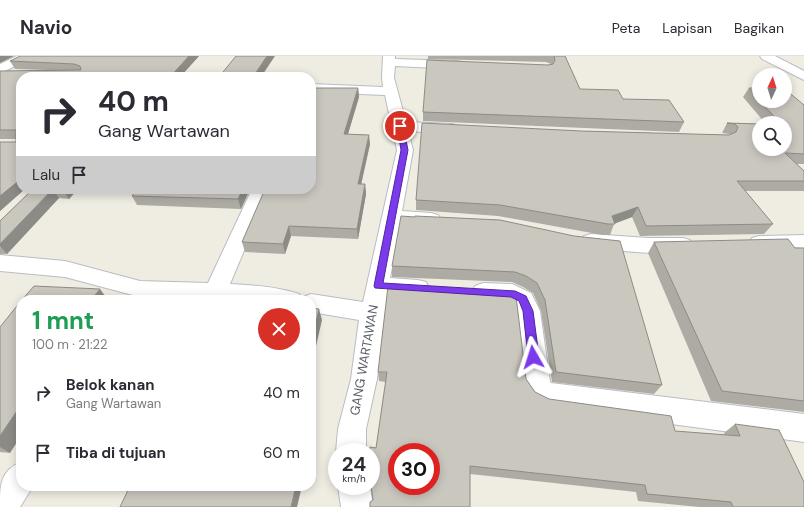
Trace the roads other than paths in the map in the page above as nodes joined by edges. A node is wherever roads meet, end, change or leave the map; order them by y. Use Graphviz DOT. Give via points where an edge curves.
graph roads {
  1 [pos="27,56"];
  2 [pos="766,56"];
  3 [pos="388,59"];
  4 [pos="471,65"];
  5 [pos="0,69"];
  6 [pos="0,73"];
  7 [pos="16,74"];
  8 [pos="804,76"];
  9 [pos="316,88"];
  10 [pos="392,91"];
  11 [pos="400,126"];
  12 [pos="470,130"];
  13 [pos="259,194"];
  14 [pos="392,217"];
  15 [pos="452,220"];
  16 [pos="576,239"];
  17 [pos="804,242"];
  18 [pos="743,244"];
  19 [pos="704,245"];
  20 [pos="0,263"];
  21 [pos="378,286"];
  22 [pos="216,291"];
  23 [pos="136,294"];
  24 [pos="257,295"];
  25 [pos="316,304"];
  26 [pos="372,313"];
  27 [pos="804,428"];
  28 [pos="351,443"];
  29 [pos="16,485"];
  30 [pos="355,495"];
  31 [pos="2,507"];
  32 [pos="357,507"];
  1 -- 5 [label="street"];
  2 -- 8 [label="street"];
  3 -- 4 [label="street"];
  3 -- 10 [label="street, GANG WARTAWAN" via="388,78"];
  6 -- 7 [label="street"];
  9 -- 10 [label="street"];
  10 -- 11 [label="street, GANG WARTAWAN"];
  11 -- 12 [label="street"];
  11 -- 14 [label="street, GANG WARTAWAN" via="405,150"];
  13 -- 22 [label="street"];
  14 -- 15 [label="street"];
  14 -- 21 [label="street, GANG WARTAWAN"];
  16 -- 19 [label="street" via="648,246"];
  17 -- 18 [label="street"];
  20 -- 23 [label="street" via="65,268"];
  21 -- 26 [label="street, GANG WARTAWAN"];
  21 -- 27 [label="street" via="512,293 523,299 528,311 537,388 544,395"];
  22 -- 23 [label="street"];
  22 -- 24 [label="street"];
  25 -- 26 [label="street"];
  26 -- 28 [label="street, GANG WARTAWAN" via="364,379 352,429"];
  29 -- 31 [label="street"];
  30 -- 32 [label="street"];
}
